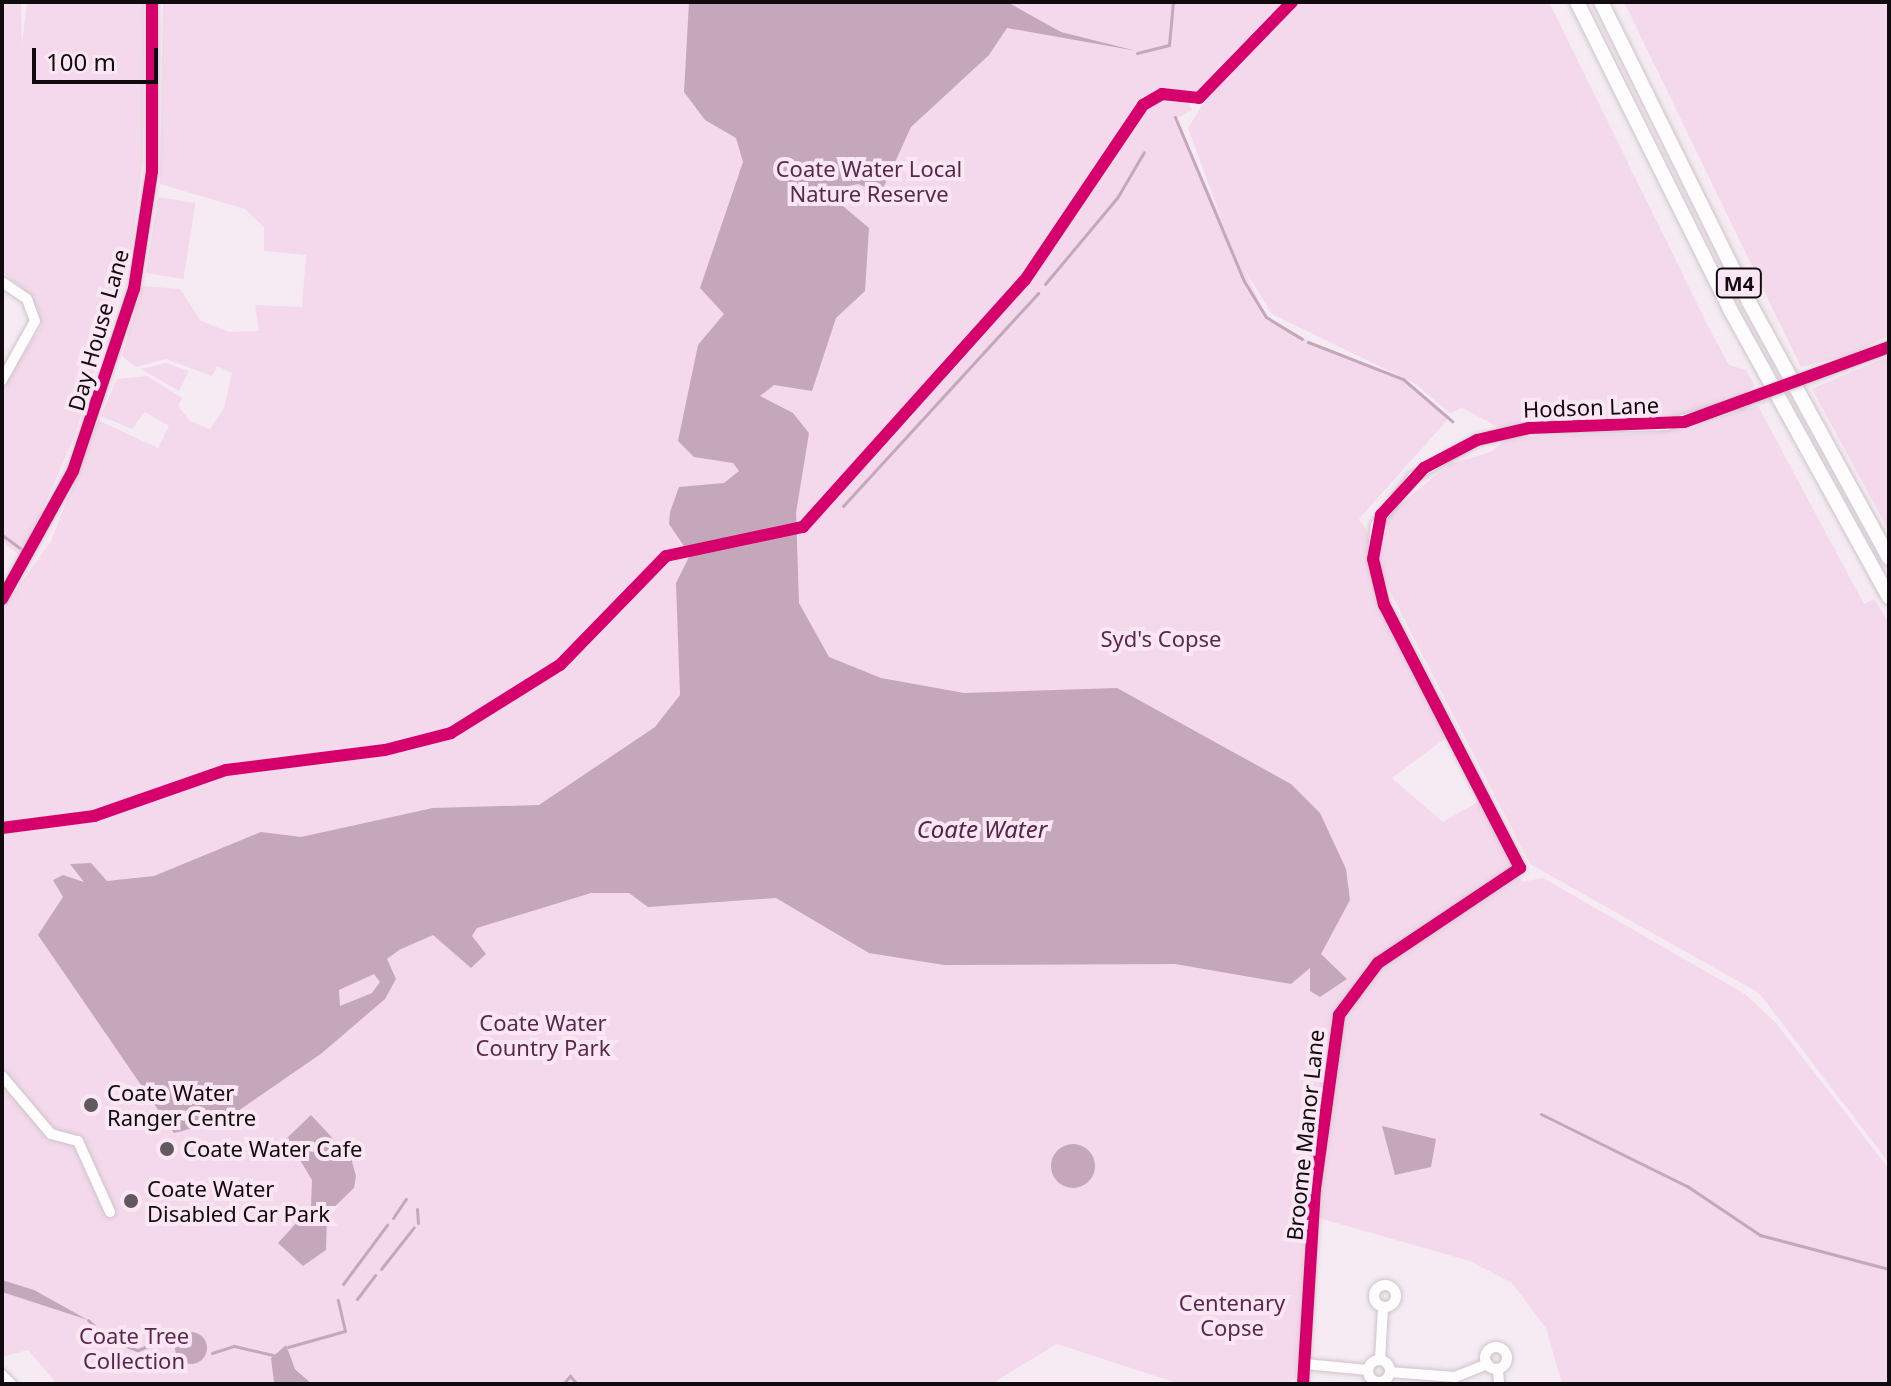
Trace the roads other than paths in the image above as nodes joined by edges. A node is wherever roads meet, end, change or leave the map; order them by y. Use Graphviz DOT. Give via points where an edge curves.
graph roads {
  1 [pos="152,2"];
  2 [pos="1577,2"];
  3 [pos="1601,2"];
  4 [pos="2,282"];
  5 [pos="1889,347"];
  6 [pos="2,380"];
  7 [pos="1889,558"];
  8 [pos="1889,597"];
  9 [pos="2,599"];
  10 [pos="1509,881"];
  11 [pos="2,1076"];
  12 [pos="110,1212"];
  13 [pos="1383,1308"];
  14 [pos="1380,1359"];
  15 [pos="1305,1364"];
  16 [pos="1487,1364"];
  17 [pos="1498,1369"];
  18 [pos="1368,1370"];
  19 [pos="1390,1372"];
  20 [pos="2,1375"];
  21 [pos="1377,1383"];
  22 [pos="11,1384"];
  23 [pos="1303,1384"];
  24 [pos="1499,1384"];
  1 -- 9 [label="street, Day House Lane" via="152,171 134,289 73,471"];
  2 -- 8 [label="highway, M4" via="1731,311"];
  3 -- 7 [label="highway, M4" via="1749,302"];
  4 -- 6 [label="street" via="27,299 35,321"];
  5 -- 10 [label="street, Hodson Lane, bridge" via="1666,425 1491,435 1424,468 1381,515 1373,559 1384,605 1514,853 1520,868"];
  10 -- 15 [label="street, Broome Manor Lane" via="1391,953 1339,1015 1315,1189"];
  11 -- 12 [label="street" via="51,1134 78,1141"];
  13 -- 14 [label="street"];
  14 -- 18 [label="street"];
  14 -- 19 [label="street"];
  15 -- 18 [label="street"];
  15 -- 23 [label="street, Broome Manor Lane"];
  16 -- 17 [label="street"];
  16 -- 17 [label="street" via="1488,1350 1500,1347 1508,1361"];
  16 -- 19 [label="street" via="1455,1377"];
  17 -- 24 [label="street"];
  18 -- 21 [label="street"];
  19 -- 21 [label="street"];
  20 -- 22 [label="street"];
}
